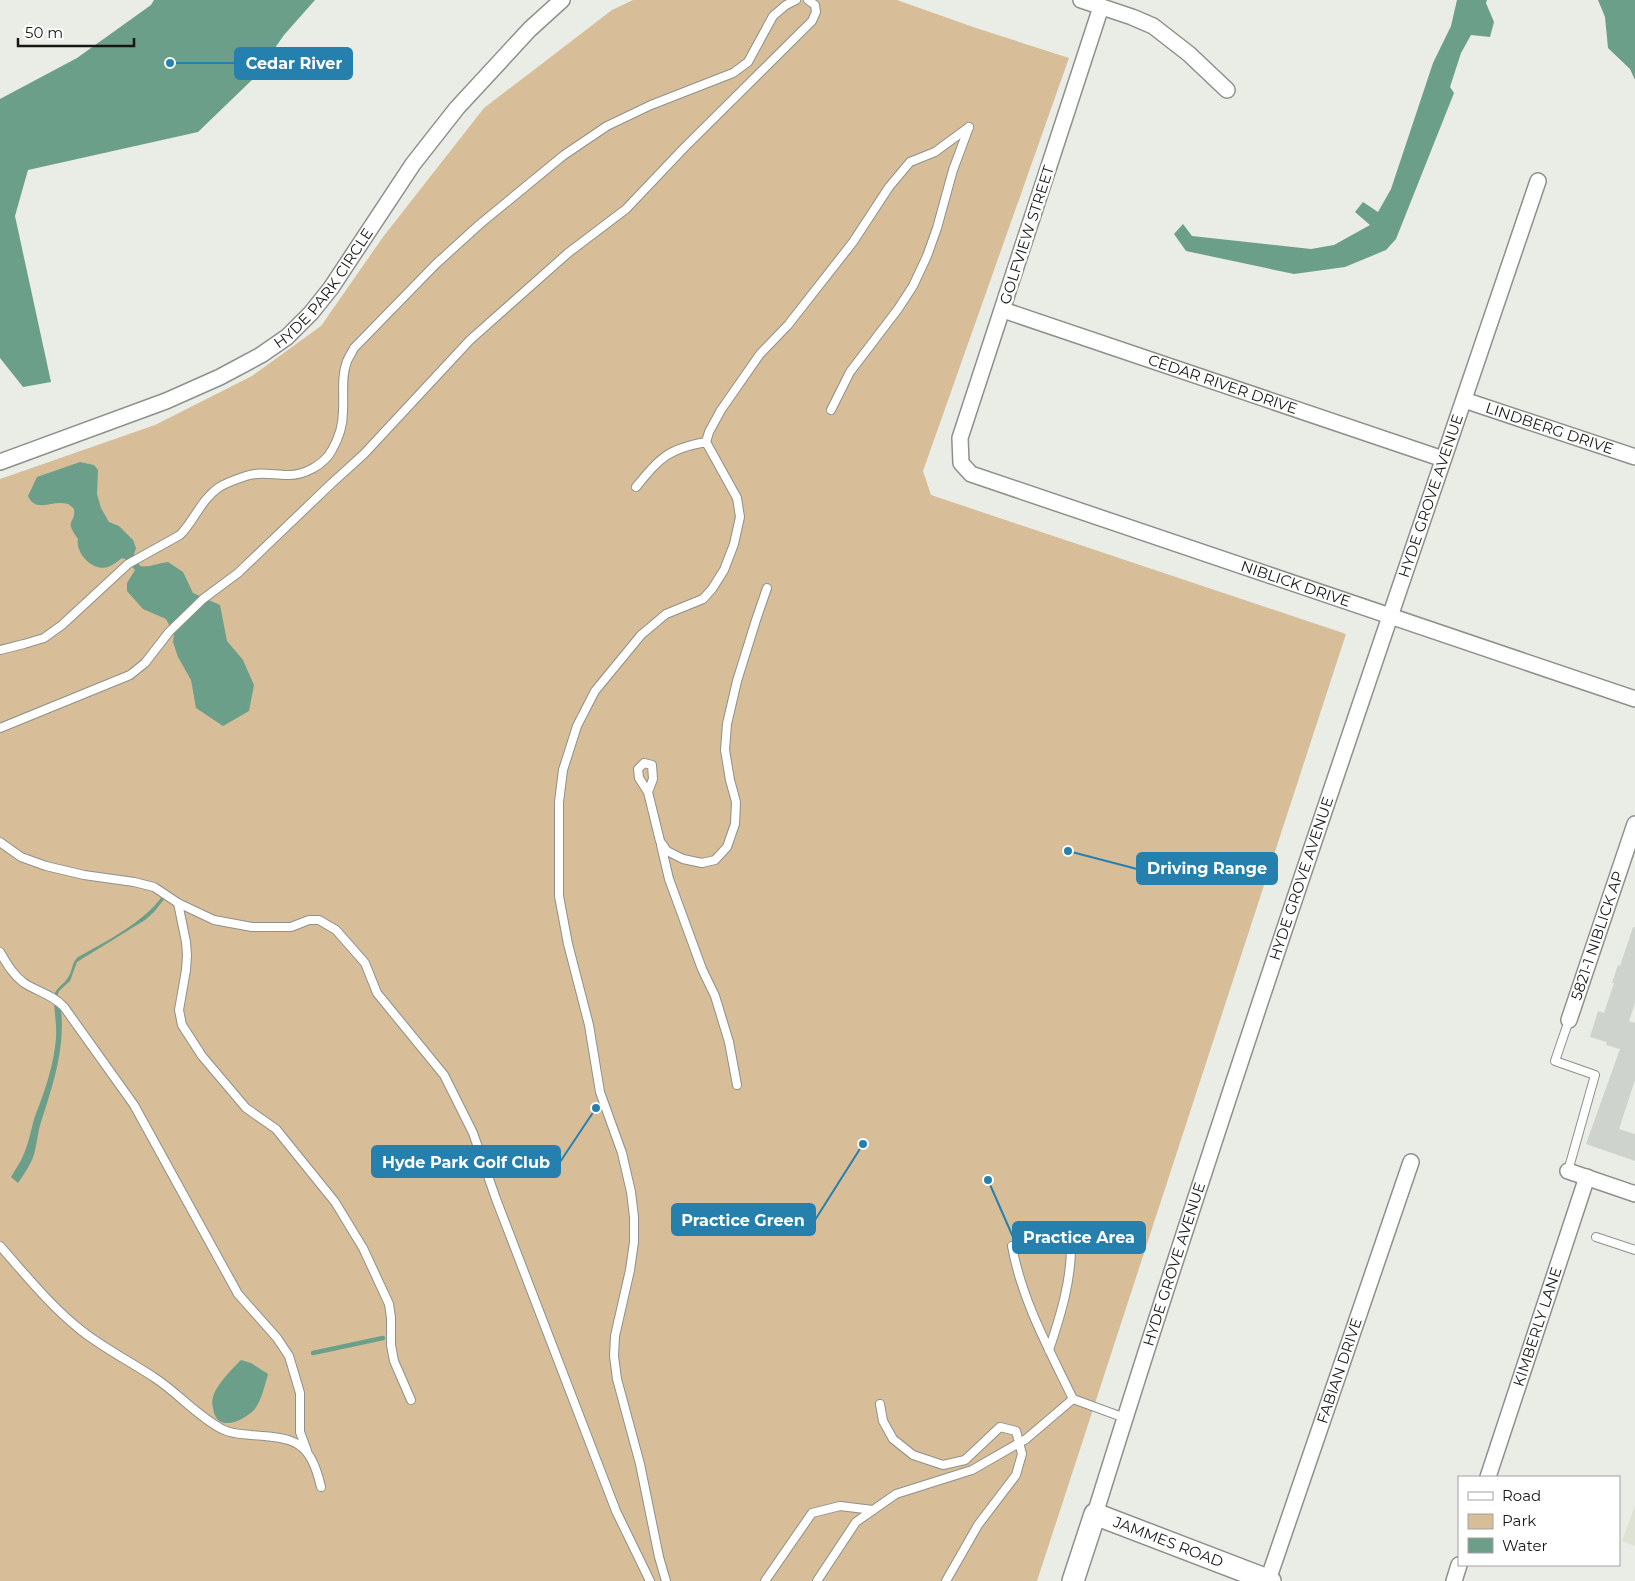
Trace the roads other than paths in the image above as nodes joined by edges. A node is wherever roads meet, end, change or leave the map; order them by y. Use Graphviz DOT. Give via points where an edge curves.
graph roads {
  1 [pos="562,0"];
  2 [pos="796,0"];
  3 [pos="808,0"];
  4 [pos="1081,0"];
  5 [pos="1101,7"];
  6 [pos="1227,90"];
  7 [pos="1538,181"];
  8 [pos="1003,310"];
  9 [pos="1464,400"];
  10 [pos="831,410"];
  11 [pos="706,442"];
  12 [pos="1635,457"];
  13 [pos="1443,458"];
  14 [pos="0,462"];
  15 [pos="961,462"];
  16 [pos="636,487"];
  17 [pos="767,588"];
  18 [pos="1389,616"];
  19 [pos="0,650"];
  20 [pos="1635,699"];
  21 [pos="0,728"];
  22 [pos="648,792"];
  23 [pos="1635,824"];
  24 [pos="660,841"];
  25 [pos="0,842"];
  26 [pos="178,903"];
  27 [pos="0,952"];
  28 [pos="1569,1020"];
  29 [pos="737,1085"];
  30 [pos="1411,1162"];
  31 [pos="1568,1171"];
  32 [pos="1587,1177"];
  33 [pos="1635,1194"];
  34 [pos="1596,1237"];
  35 [pos="0,1246"];
  36 [pos="1635,1250"];
  37 [pos="1049,1350"];
  38 [pos="1074,1399"];
  39 [pos="411,1400"];
  40 [pos="880,1404"];
  41 [pos="1125,1418"];
  42 [pos="1019,1443"];
  43 [pos="307,1451"];
  44 [pos="1488,1476"];
  45 [pos="321,1487"];
  46 [pos="873,1510"];
  47 [pos="1095,1514"];
  48 [pos="1459,1566"];
  49 [pos="650,1581"];
  50 [pos="666,1581"];
  51 [pos="765,1581"];
  52 [pos="817,1581"];
  53 [pos="946,1581"];
  54 [pos="1073,1581"];
  55 [pos="1269,1581"];
  56 [pos="1454,1581"];
  1 -- 14 [label="street, HYDE PARK CIRCLE" via="530,29 457,108 413,164 332,288 288,337 261,356 175,397"];
  2 -- 19 [label="lane" via="773,16 748,62 733,73 607,126 564,155 436,264 354,348 347,362 340,432 331,452 319,465 289,476 247,475 218,488 180,535 128,564 62,625 44,638"];
  3 -- 21 [label="lane" via="815,5 812,22 626,209 568,253 470,340 364,454 238,573 203,599 169,632 145,663 130,675"];
  4 -- 5 [label="street"];
  5 -- 6 [label="street" via="1152,26 1189,54"];
  5 -- 8 [label="street, GOLFVIEW STREET"];
  7 -- 9 [label="street, HYDE GROVE AVENUE"];
  8 -- 13 [label="street, CEDAR RIVER DRIVE"];
  8 -- 15 [label="street, GOLFVIEW STREET" via="960,438"];
  9 -- 12 [label="street, LINDBERG DRIVE"];
  9 -- 13 [label="street, HYDE GROVE AVENUE"];
  10 -- 11 [label="lane" via="850,372 898,309 927,256 969,127 935,152 910,162 889,187 853,242 788,325 760,354 721,410"];
  11 -- 16 [label="lane" via="671,452 657,462"];
  11 -- 50 [label="lane" via="737,498 740,517 724,570 703,599 666,614 641,635 595,691 577,726 564,770 559,802 560,896 568,944 589,1025 600,1092 622,1153 634,1217 630,1270 615,1336 617,1379"];
  13 -- 18 [label="street, HYDE GROVE AVENUE"];
  15 -- 18 [label="street, NIBLICK DRIVE" via="971,474"];
  17 -- 24 [label="lane" via="737,681 728,724 725,750 736,802 735,824 727,847 715,860 702,863 683,859 668,851"];
  18 -- 20 [label="street, NIBLICK DRIVE"];
  18 -- 41 [label="street, HYDE GROVE AVENUE"];
  22 -- 24 [label="lane"];
  23 -- 28 [label="street, 5821-1 NIBLICK AP"];
  24 -- 29 [label="lane" via="669,879 715,996 729,1042"];
  25 -- 26 [label="lane" via="21,857 46,866 154,887"];
  26 -- 39 [label="lane" via="187,955 180,996 182,1025 202,1056 246,1108 282,1136 334,1202 363,1248 389,1304 394,1361"];
  26 -- 49 [label="lane" via="214,920 252,927 291,927 319,920 336,930 365,963 378,993 444,1075 473,1133 616,1511"];
  27 -- 43 [label="lane" via="13,973 64,1007 134,1105 238,1294 289,1356 300,1393 300,1432"];
  28 -- 31 [label="lane" via="1555,1061 1595,1075"];
  30 -- 55 [label="street, FABIAN DRIVE"];
  31 -- 32 [label="street"];
  32 -- 33 [label="street"];
  32 -- 44 [label="street, KIMBERLY LANE"];
  34 -- 36 [label="lane"];
  35 -- 43 [label="lane" via="80,1330 156,1378 211,1422 235,1433 281,1437 294,1441"];
  37 -- 37 [label="lane" via="1028,1304 1012,1246 1071,1241 1069,1282"];
  37 -- 38 [label="lane"];
  38 -- 41 [label="lane"];
  38 -- 42 [label="lane"];
  40 -- 42 [label="lane" via="883,1422 893,1439 913,1455 944,1465 964,1460 1000,1428 1016,1430"];
  41 -- 47 [label="street, HYDE GROVE AVENUE"];
  42 -- 46 [label="lane" via="972,1470 896,1494"];
  42 -- 53 [label="lane" via="1022,1454 1016,1475 978,1525"];
  43 -- 45 [label="lane" via="317,1468"];
  46 -- 51 [label="lane" via="840,1506 812,1513"];
  46 -- 52 [label="lane" via="856,1522"];
  47 -- 54 [label="street, HYDE GROVE AVENUE"];
  47 -- 55 [label="street, JAMMES ROAD"];
  48 -- 56 [label="street"];
}
